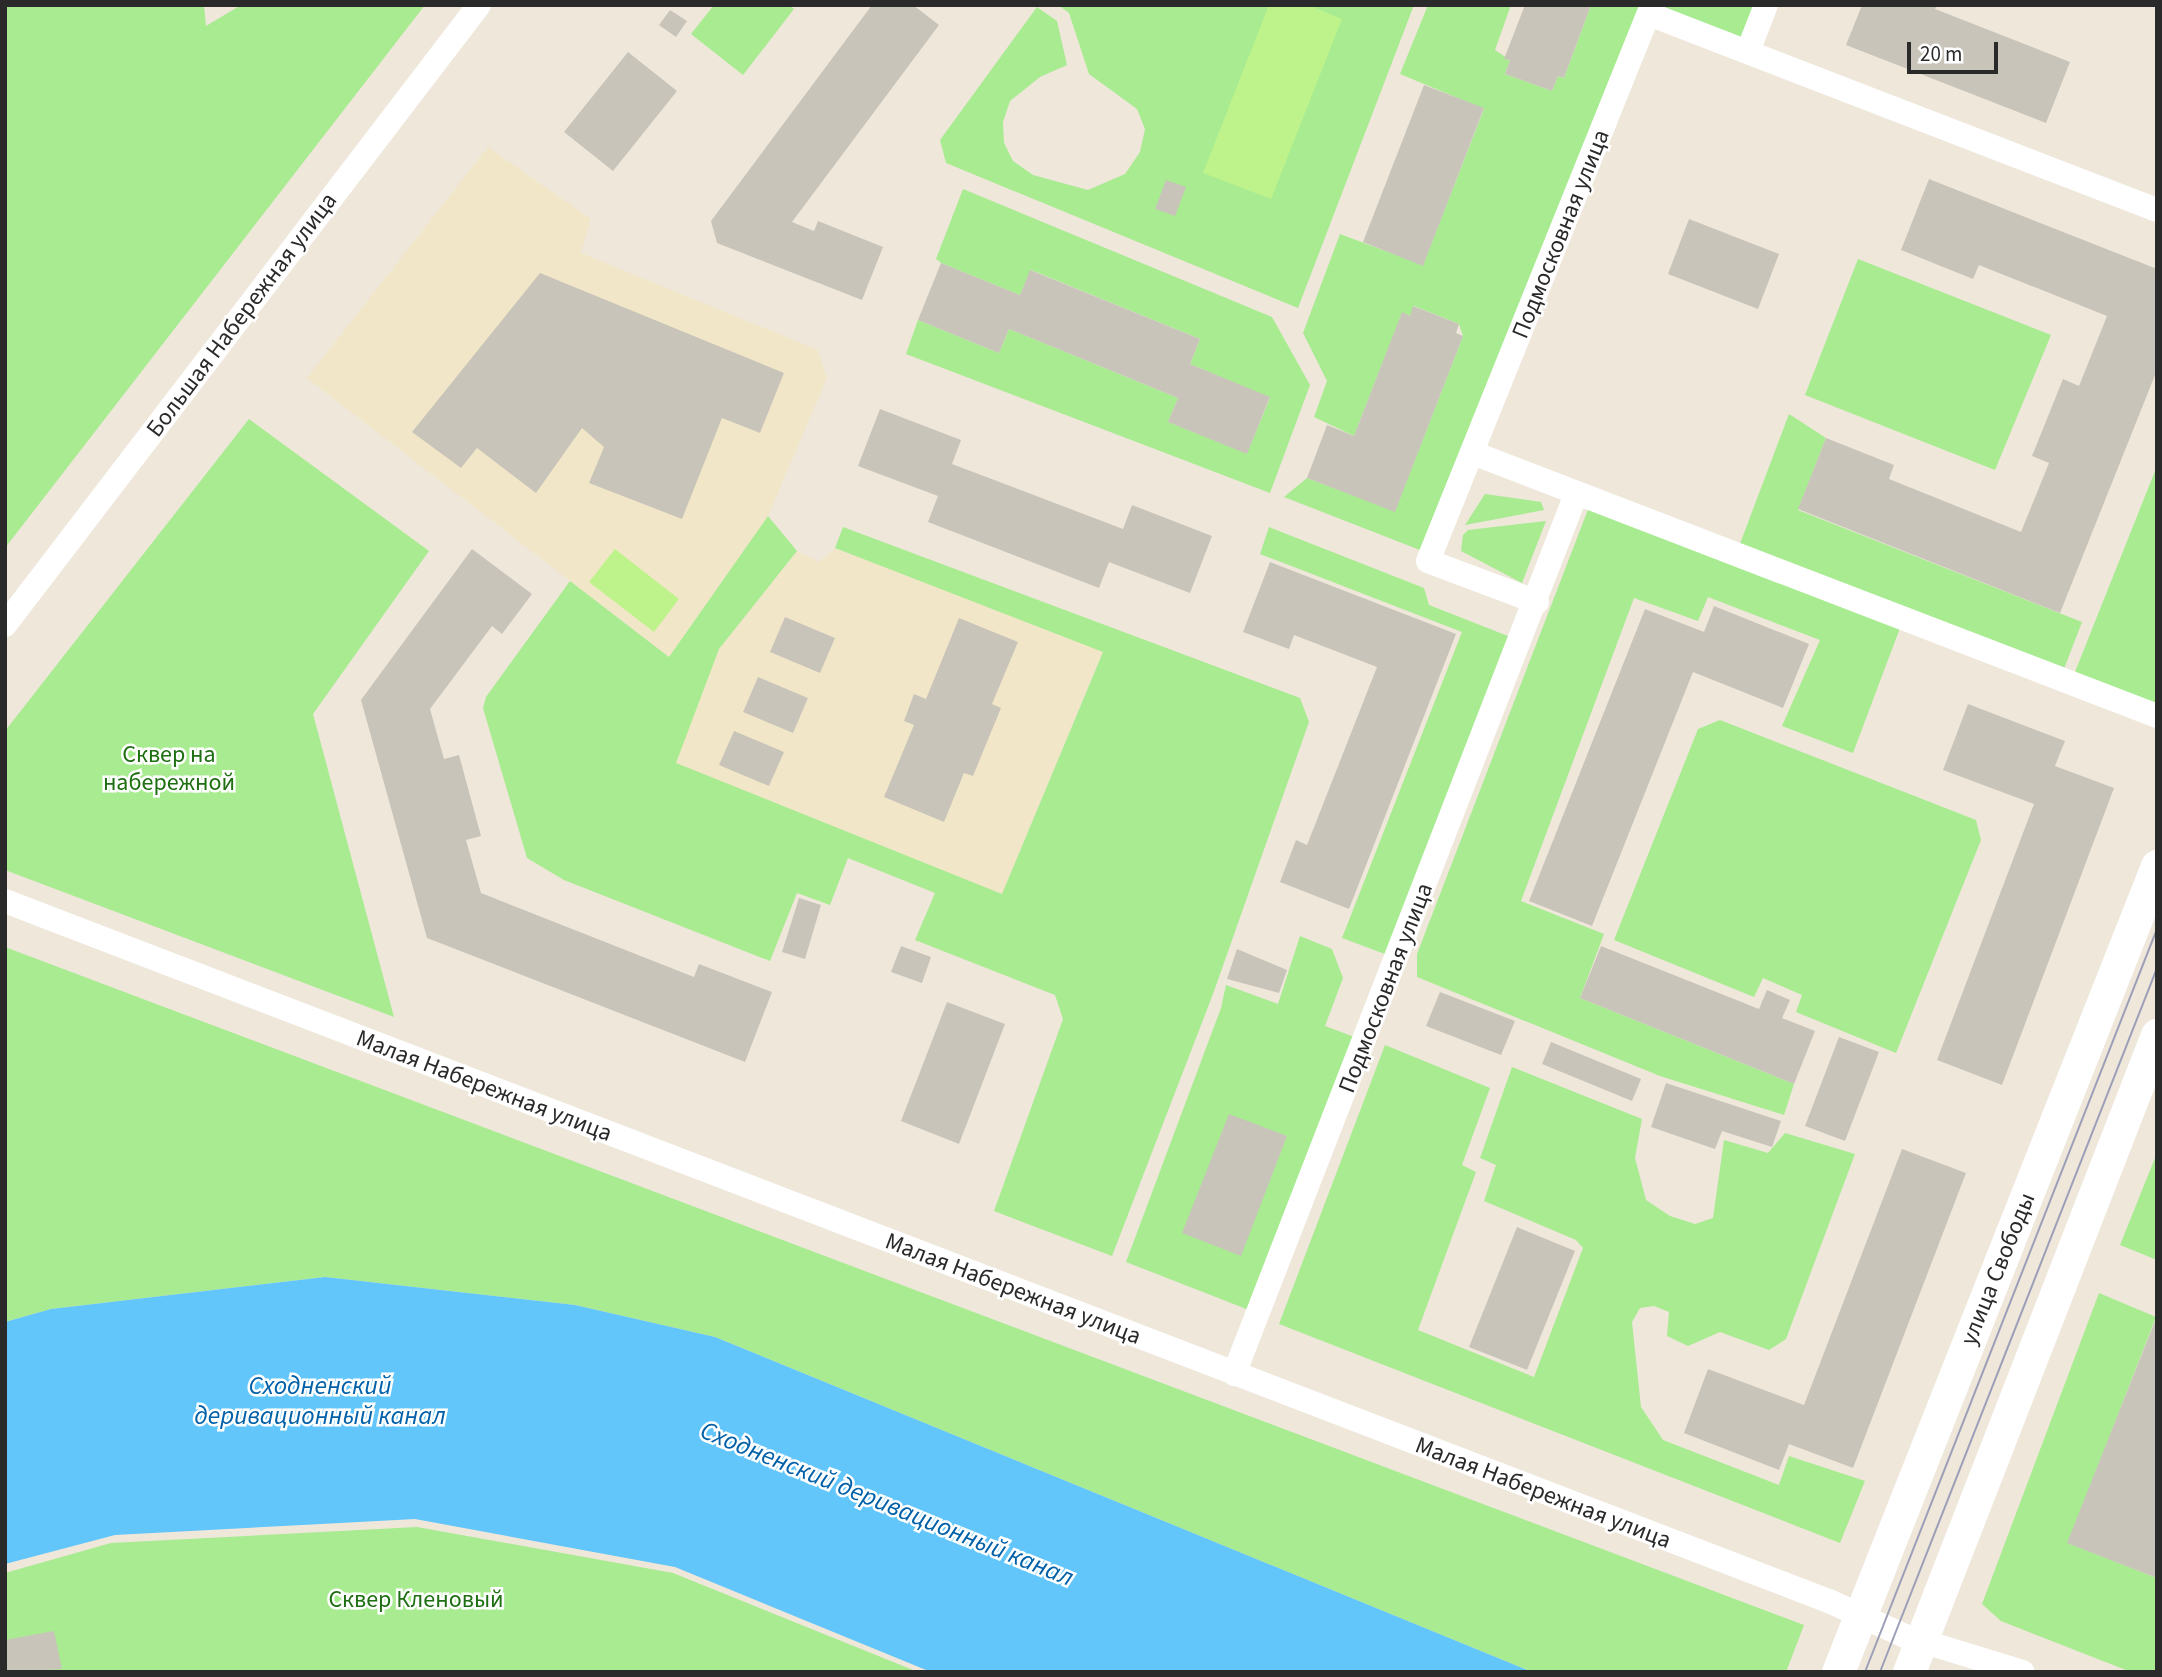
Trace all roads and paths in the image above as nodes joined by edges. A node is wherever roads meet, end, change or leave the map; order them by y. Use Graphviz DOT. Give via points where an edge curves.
graph roads {
  1 [pos="479,5"];
  2 [pos="1766,5"];
  3 [pos="1651,10"];
  4 [pos="1748,51"];
  5 [pos="2157,210"];
  6 [pos="1473,453"];
  7 [pos="1576,494"];
  8 [pos="1536,602"];
  9 [pos="5,625"];
  10 [pos="2157,716"];
  11 [pos="2157,866"];
  12 [pos="5,901"];
  13 [pos="2157,1035"];
  14 [pos="1234,1374"];
  15 [pos="1860,1615"];
  16 [pos="1921,1640"];
  17 [pos="1838,1672"];
  18 [pos="1909,1672"];
  19 [pos="2023,1672"];
  1 -- 9 [label="street, Большая Набережная улица"];
  2 -- 4 [label="street"];
  3 -- 4 [label="street, Подмосковная улица"];
  3 -- 6 [label="street, Подмосковная улица"];
  4 -- 5 [label="street, Подмосковная улица"];
  6 -- 7 [label="street"];
  6 -- 8 [label="street, Подмосковная улица" via="1427,561"];
  7 -- 8 [label="street, Подмосковная улица"];
  7 -- 10 [label="street"];
  8 -- 14 [label="street, Подмосковная улица"];
  11 -- 15 [label="main road, улица Свободы"];
  12 -- 14 [label="street, Малая Набережная улица"];
  13 -- 16 [label="main road"];
  14 -- 15 [label="street, Малая Набережная улица"];
  15 -- 16 [label="street, Малая Набережная улица"];
  15 -- 17 [label="main road, улица Свободы"];
  16 -- 18 [label="main road"];
  16 -- 19 [label="street, Малая Набережная улица"];
}
